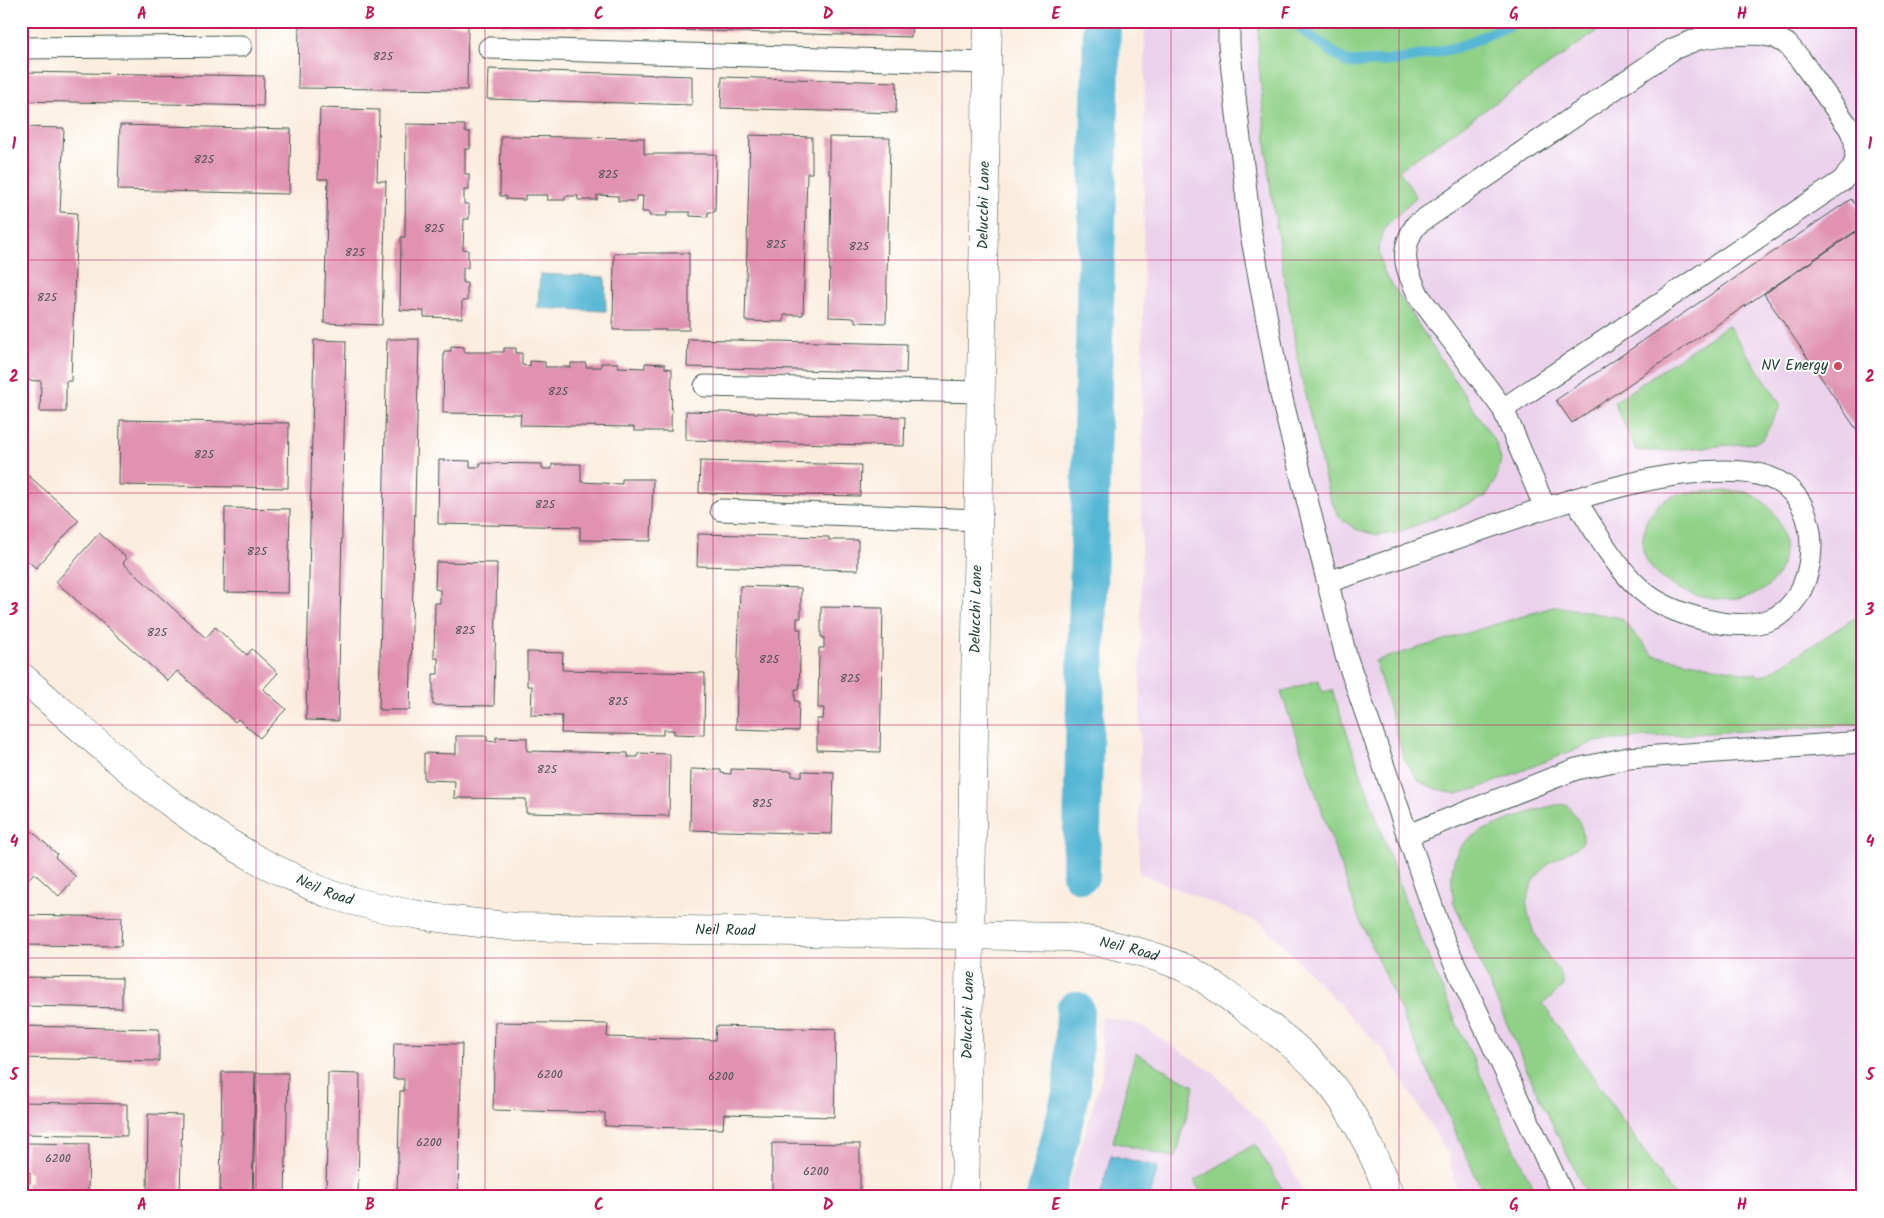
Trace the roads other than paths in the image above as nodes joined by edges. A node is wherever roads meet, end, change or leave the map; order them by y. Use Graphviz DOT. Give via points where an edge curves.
graph roads {
  1 [pos="988,21"];
  2 [pos="1229,21"];
  3 [pos="241,46"];
  4 [pos="21,48"];
  5 [pos="489,48"];
  6 [pos="987,63"];
  7 [pos="705,386"];
  8 [pos="981,392"];
  9 [pos="1503,409"];
  10 [pos="1575,499"];
  11 [pos="1545,508"];
  12 [pos="721,510"];
  13 [pos="979,520"];
  14 [pos="1328,582"];
  15 [pos="21,676"];
  16 [pos="1863,742"];
  17 [pos="1408,835"];
  18 [pos="971,935"];
  19 [pos="965,1197"];
  20 [pos="1390,1197"];
  21 [pos="1564,1197"];
  1 -- 6 [label="street, Delucchi Lane"];
  2 -- 14 [label="lane" via="1251,234 1281,395"];
  3 -- 4 [label="lane"];
  5 -- 6 [label="lane"];
  6 -- 8 [label="street, Delucchi Lane"];
  7 -- 8 [label="lane"];
  8 -- 13 [label="street, Delucchi Lane"];
  9 -- 9 [label="lane" via="1419,296 1410,278 1404,253 1416,225 1673,49 1698,39 1724,34 1775,37 1787,44 1850,129 1856,150 1852,169 1842,181"];
  9 -- 11 [label="lane"];
  10 -- 10 [label="lane" via="1669,475 1723,471 1778,480 1794,494 1805,512 1812,556 1803,586 1790,606 1770,620 1723,624 1685,615 1660,603 1637,586 1610,554"];
  10 -- 11 [label="lane"];
  11 -- 14 [label="lane"];
  12 -- 13 [label="lane"];
  13 -- 18 [label="street, Delucchi Lane"];
  14 -- 17 [label="lane" via="1346,656"];
  15 -- 18 [label="street, Neil Road" via="190,818 236,849 332,896 449,921 517,927"];
  16 -- 17 [label="lane" via="1628,758 1576,769"];
  17 -- 21 [label="lane" via="1444,940"];
  18 -- 19 [label="street, Delucchi Lane"];
  18 -- 20 [label="street, Neil Road" via="1068,937 1103,942 1147,953 1187,969 1285,1038 1323,1074 1353,1116 1377,1161"];
}
